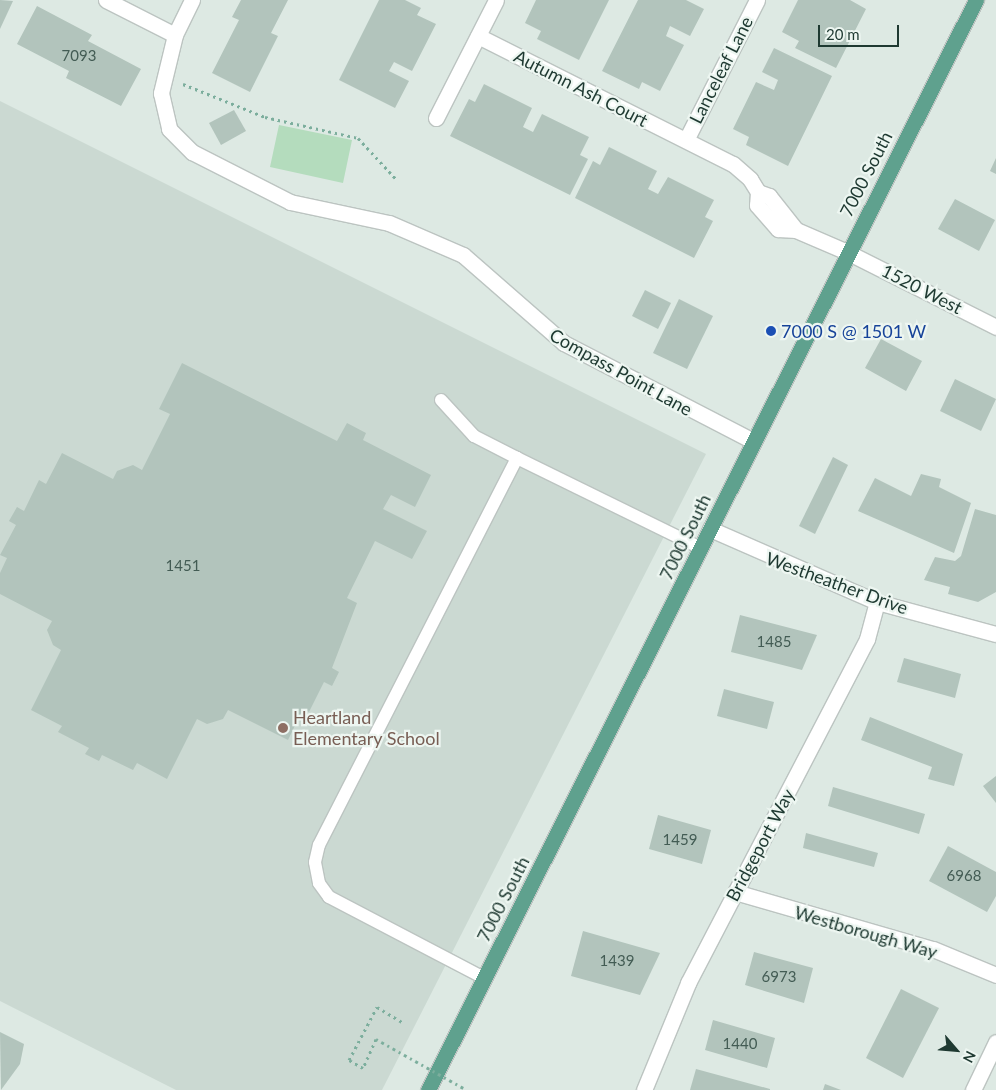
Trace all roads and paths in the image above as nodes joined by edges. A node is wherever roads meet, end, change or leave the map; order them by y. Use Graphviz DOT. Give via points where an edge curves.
graph roads {
  1 [pos="106,0"];
  2 [pos="192,0"];
  3 [pos="496,0"];
  4 [pos="757,0"];
  5 [pos="976,0"];
  6 [pos="175,35"];
  7 [pos="478,36"];
  8 [pos="180,82"];
  9 [pos="436,118"];
  10 [pos="686,140"];
  11 [pos="396,179"];
  12 [pos="847,252"];
  13 [pos="996,327"];
  14 [pos="441,400"];
  15 [pos="753,441"];
  16 [pos="517,458"];
  17 [pos="710,529"];
  18 [pos="701,548"];
  19 [pos="877,602"];
  20 [pos="996,634"];
  21 [pos="735,892"];
  22 [pos="996,975"];
  23 [pos="484,978"];
  24 [pos="404,1023"];
  25 [pos="996,1042"];
  26 [pos="428,1090"];
  27 [pos="467,1090"];
  28 [pos="644,1090"];
  29 [pos="973,1090"];
  1 -- 6 [label="street"];
  2 -- 6 [label="street, Compass Point Lane"];
  3 -- 7 [label="street"];
  4 -- 10 [label="street, Lanceleaf Lane"];
  5 -- 12 [label="main road, 7000 South"];
  6 -- 15 [label="street, Compass Point Lane" via="161,93 162,114 168,128 192,152 290,202 389,223 463,255 564,343"];
  7 -- 9 [label="street"];
  7 -- 10 [label="street, Autumn Ash Court"];
  8 -- 11 [label="path" via="266,117 358,138"];
  10 -- 12 [label="street, Autumn Ash Court" via="733,164 758,192 757,205 778,229 796,230"];
  12 -- 13 [label="street, 1520 West"];
  12 -- 15 [label="main road, 7000 South"];
  14 -- 16 [label="lane" via="474,436"];
  15 -- 17 [label="main road, 7000 South"];
  16 -- 18 [label="lane"];
  16 -- 23 [label="lane" via="319,845 315,862 319,883 343,908"];
  17 -- 18 [label="main road, 7000 South"];
  17 -- 19 [label="street, Westheather Drive"];
  18 -- 23 [label="main road, 7000 South"];
  19 -- 20 [label="street, Westheather Drive"];
  19 -- 21 [label="street, Bridgeport Way" via="867,639"];
  21 -- 22 [label="street, Westborough Way" via="933,949"];
  21 -- 28 [label="street, Bridgeport Way" via="688,983"];
  23 -- 26 [label="main road, 7000 South"];
  24 -- 27 [label="path, bridge" via="377,1007 349,1060 363,1068 376,1038"];
  25 -- 29 [label="street"];
}
